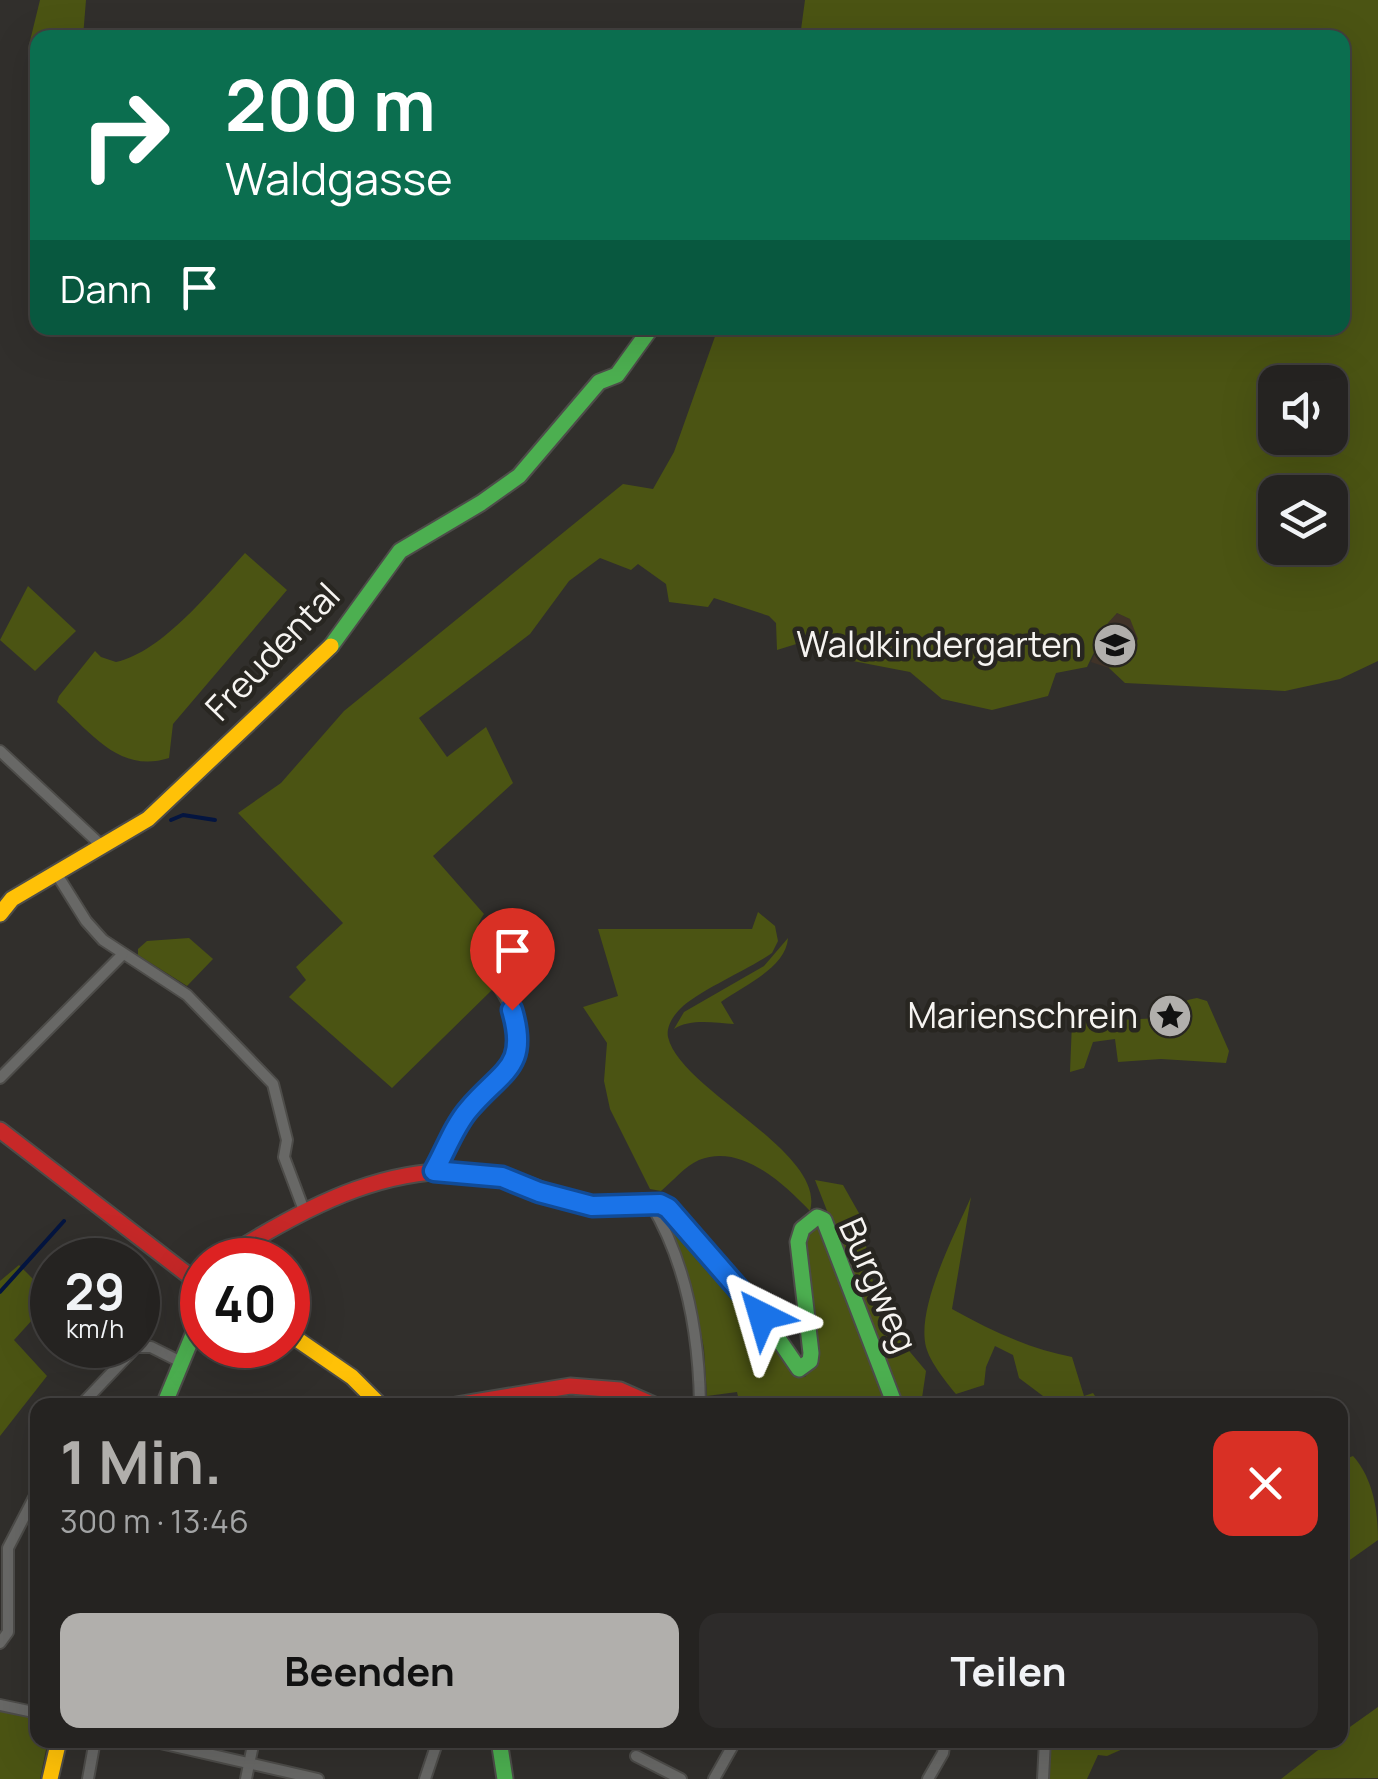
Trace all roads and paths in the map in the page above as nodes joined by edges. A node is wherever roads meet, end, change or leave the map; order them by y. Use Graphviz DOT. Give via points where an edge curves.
graph roads {
  1 [pos="647,335"];
  2 [pos="0,751"];
  3 [pos="102,846"];
  4 [pos="56,873"];
  5 [pos="0,914"];
  6 [pos="122,954"];
  7 [pos="499,987"];
  8 [pos="0,1078"];
  9 [pos="0,1130"];
  10 [pos="434,1171"];
  11 [pos="651,1204"];
  12 [pos="305,1213"];
  13 [pos="261,1238"];
  14 [pos="180,1268"];
  15 [pos="310,1348"];
  16 [pos="180,1361"];
  17 [pos="88,1398"];
  18 [pos="167,1398"];
  19 [pos="373,1398"];
  20 [pos="498,1398"];
  21 [pos="638,1398"];
  22 [pos="700,1398"];
  23 [pos="893,1398"];
  24 [pos="30,1505"];
  25 [pos="0,1644"];
  26 [pos="0,1705"];
  27 [pos="30,1712"];
  28 [pos="58,1748"];
  29 [pos="94,1748"];
  30 [pos="184,1748"];
  31 [pos="252,1748"];
  32 [pos="435,1748"];
  33 [pos="500,1748"];
  34 [pos="731,1748"];
  35 [pos="943,1748"];
  36 [pos="1045,1748"];
  37 [pos="636,1756"];
  38 [pos="249,1762"];
  39 [pos="675,1778"];
  40 [pos="50,1779"];
  41 [pos="88,1779"];
  42 [pos="246,1779"];
  43 [pos="318,1779"];
  44 [pos="424,1779"];
  45 [pos="505,1779"];
  46 [pos="714,1779"];
  47 [pos="928,1779"];
  48 [pos="1043,1779"];
  1 -- 3 [label="street, Freudental" via="519,476 400,552 335,642 148,819"];
  2 -- 3 [label="street"];
  3 -- 4 [label="street, Freudental"];
  4 -- 5 [label="street, Freudental" via="12,899"];
  4 -- 6 [label="street" via="86,921"];
  6 -- 8 [label="street"];
  6 -- 12 [label="street" via="187,995 274,1084 287,1140 284,1156"];
  7 -- 10 [label="street" via="519,1034 516,1055 466,1112"];
  9 -- 14 [label="street"];
  10 -- 11 [label="street" via="502,1177 592,1206"];
  10 -- 12 [label="street"];
  11 -- 22 [label="street" via="690,1301"];
  11 -- 23 [label="street, Burgweg" via="668,1208 708,1252 799,1368 811,1353 798,1242 808,1221 824,1220"];
  12 -- 13 [label="street"];
  15 -- 19 [label="street"];
  16 -- 17 [label="street" via="136,1347"];
  16 -- 18 [label="street"];
  20 -- 21 [label="street" via="570,1386"];
  24 -- 25 [label="street" via="8,1548 8,1632"];
  26 -- 27 [label="street"];
  28 -- 40 [label="street"];
  29 -- 41 [label="street"];
  30 -- 38 [label="street"];
  31 -- 38 [label="street"];
  32 -- 44 [label="street"];
  33 -- 45 [label="street"];
  34 -- 46 [label="street"];
  35 -- 47 [label="street"];
  36 -- 48 [label="street"];
  37 -- 39 [label="street"];
  38 -- 42 [label="street"];
  38 -- 43 [label="street"];
}
